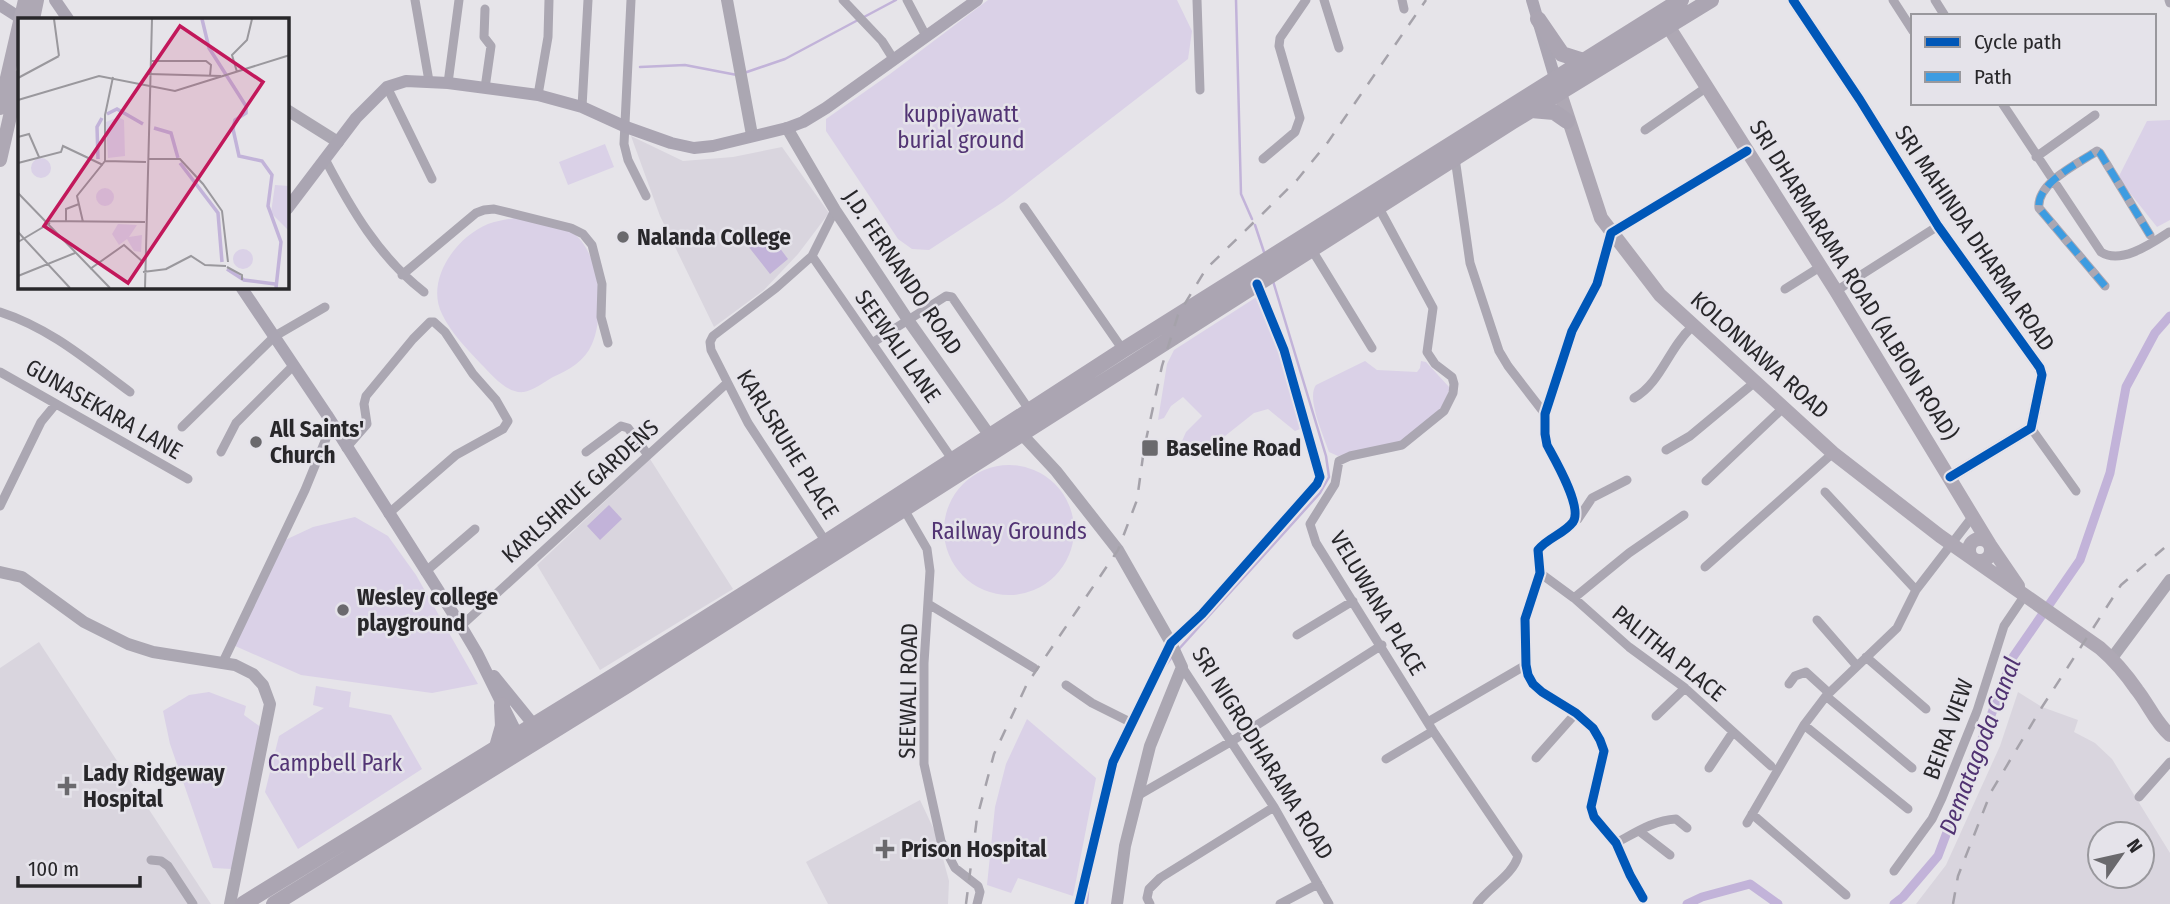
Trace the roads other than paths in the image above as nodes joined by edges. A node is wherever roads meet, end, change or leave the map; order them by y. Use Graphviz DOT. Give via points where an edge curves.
graph roads {
  1 [pos="24,0"];
  2 [pos="37,0"];
  3 [pos="415,0"];
  4 [pos="459,0"];
  5 [pos="549,0"];
  6 [pos="588,0"];
  7 [pos="631,0"];
  8 [pos="727,0"];
  9 [pos="843,0"];
  10 [pos="907,0"];
  11 [pos="977,0"];
  12 [pos="1197,0"];
  13 [pos="1306,0"];
  14 [pos="1324,0"];
  15 [pos="1532,0"];
  16 [pos="1681,0"];
  17 [pos="1711,0"];
  18 [pos="1793,0"];
  19 [pos="1894,0"];
  20 [pos="54,1"];
  21 [pos="0,3"];
  22 [pos="485,9"];
  23 [pos="27,18"];
  24 [pos="67,18"];
  25 [pos="1538,19"];
  26 [pos="1664,20"];
  27 [pos="1911,28"];
  28 [pos="926,36"];
  29 [pos="18,48"];
  30 [pos="1339,48"];
  31 [pos="894,60"];
  32 [pos="1584,61"];
  33 [pos="18,81"];
  34 [pos="429,81"];
  35 [pos="448,83"];
  36 [pos="1557,86"];
  37 [pos="387,87"];
  38 [pos="1707,87"];
  39 [pos="485,88"];
  40 [pos="1200,90"];
  41 [pos="538,94"];
  42 [pos="2002,105"];
  43 [pos="582,107"];
  44 [pos="0,108"];
  45 [pos="1531,110"];
  46 [pos="289,111"];
  47 [pos="2095,115"];
  48 [pos="1567,121"];
  49 [pos="626,127"];
  50 [pos="787,128"];
  51 [pos="1645,130"];
  52 [pos="752,135"];
  53 [pos="338,142"];
  54 [pos="1747,151"];
  55 [pos="2036,157"];
  56 [pos="325,159"];
  57 [pos="1263,159"];
  58 [pos="1455,159"];
  59 [pos="0,160"];
  60 [pos="432,178"];
  61 [pos="2051,181"];
  62 [pos="646,195"];
  63 [pos="289,206"];
  64 [pos="1024,206"];
  65 [pos="1379,208"];
  66 [pos="835,210"];
  67 [pos="1938,226"];
  68 [pos="2169,232"];
  69 [pos="1611,233"];
  70 [pos="2150,235"];
  71 [pos="1312,250"];
  72 [pos="812,256"];
  73 [pos="1820,267"];
  74 [pos="1267,271"];
  75 [pos="402,275"];
  76 [pos="2105,286"];
  77 [pos="242,289"];
  78 [pos="1785,289"];
  79 [pos="1836,291"];
  80 [pos="424,292"];
  81 [pos="325,307"];
  82 [pos="0,312"];
  83 [pos="908,320"];
  84 [pos="1692,327"];
  85 [pos="275,336"];
  86 [pos="608,343"];
  87 [pos="872,343"];
  88 [pos="1372,348"];
  89 [pos="1122,350"];
  90 [pos="294,365"];
  91 [pos="0,372"];
  92 [pos="1755,382"];
  93 [pos="726,384"];
  94 [pos="130,392"];
  95 [pos="1634,398"];
  96 [pos="55,404"];
  97 [pos="1783,408"];
  98 [pos="1030,411"];
  99 [pos="1545,414"];
  100 [pos="332,424"];
  101 [pos="182,427"];
  102 [pos="2031,428"];
  103 [pos="1017,429"];
  104 [pos="990,436"];
  105 [pos="346,448"];
  106 [pos="1666,450"];
  107 [pos="221,452"];
  108 [pos="586,452"];
  109 [pos="1833,453"];
  110 [pos="648,455"];
  111 [pos="953,458"];
  112 [pos="1950,477"];
  113 [pos="188,479"];
  114 [pos="1627,480"];
  115 [pos="1706,481"];
  116 [pos="2077,491"];
  117 [pos="1825,492"];
  118 [pos="0,506"];
  119 [pos="905,510"];
  120 [pos="388,514"];
  121 [pos="1684,514"];
  122 [pos="1973,516"];
  123 [pos="1573,522"];
  124 [pos="475,529"];
  125 [pos="826,542"];
  126 [pos="1952,544"];
  127 [pos="1990,545"];
  128 [pos="1975,560"];
  129 [pos="1705,566"];
  130 [pos="0,572"];
  131 [pos="425,572"];
  132 [pos="1540,573"];
  133 [pos="2170,580"];
  134 [pos="1916,590"];
  135 [pos="2024,594"];
  136 [pos="1574,598"];
  137 [pos="1353,601"];
  138 [pos="930,605"];
  139 [pos="1817,620"];
  140 [pos="461,626"];
  141 [pos="1297,635"];
  142 [pos="1172,645"];
  143 [pos="1382,645"];
  144 [pos="477,653"];
  145 [pos="1866,657"];
  146 [pos="2112,659"];
  147 [pos="222,664"];
  148 [pos="1181,664"];
  149 [pos="1525,665"];
  150 [pos="1857,666"];
  151 [pos="1034,668"];
  152 [pos="1789,684"];
  153 [pos="1066,685"];
  154 [pos="1685,688"];
  155 [pos="1827,695"];
  156 [pos="502,705"];
  157 [pos="1926,709"];
  158 [pos="1576,713"];
  159 [pos="1656,716"];
  160 [pos="1132,723"];
  161 [pos="1804,725"];
  162 [pos="1430,727"];
  163 [pos="537,731"];
  164 [pos="1733,732"];
  165 [pos="2170,735"];
  166 [pos="522,741"];
  167 [pos="1232,741"];
  168 [pos="497,747"];
  169 [pos="1536,758"];
  170 [pos="1386,759"];
  171 [pos="2170,762"];
  172 [pos="1771,765"];
  173 [pos="1709,768"];
  174 [pos="1912,768"];
  175 [pos="1137,796"];
  176 [pos="2139,797"];
  177 [pos="1274,807"];
  178 [pos="1908,809"];
  179 [pos="1752,814"];
  180 [pos="1747,823"];
  181 [pos="1687,828"];
  182 [pos="1639,831"];
  183 [pos="1616,844"];
  184 [pos="1670,855"];
  185 [pos="151,860"];
  186 [pos="1894,871"];
  187 [pos="1318,884"];
  188 [pos="1846,895"];
  189 [pos="1643,898"];
  190 [pos="193,904"];
  191 [pos="230,904"];
  192 [pos="243,904"];
  193 [pos="274,904"];
  194 [pos="978,904"];
  195 [pos="1079,904"];
  196 [pos="1117,904"];
  197 [pos="1150,904"];
  198 [pos="1280,904"];
  199 [pos="1329,904"];
  200 [pos="1476,904"];
  1 -- 21 [label="main road"];
  1 -- 23 [label="main road"];
  2 -- 23 [label="main road"];
  3 -- 34 [label="street"];
  4 -- 35 [label="street"];
  5 -- 41 [label="street"];
  6 -- 43 [label="street"];
  7 -- 49 [label="street"];
  8 -- 52 [label="street"];
  9 -- 31 [label="street"];
  10 -- 28 [label="street"];
  11 -- 28 [label="main road"];
  12 -- 40 [label="street"];
  13 -- 57 [label="street" via="1279,46 1300,118 1295,132"];
  14 -- 30 [label="street"];
  15 -- 25 [label="main road"];
  16 -- 26 [label="highway"];
  17 -- 26 [label="highway"];
  18 -- 67 [label="street, SRI MAHINDA DHARMA ROAD"];
  19 -- 27 [label="street"];
  20 -- 24 [label="main road"];
  21 -- 23 [label="main road"];
  22 -- 39 [label="street" via="484,37 491,46"];
  25 -- 32 [label="highway" via="1562,54"];
  25 -- 36 [label="main road"];
  26 -- 32 [label="highway"];
  26 -- 36 [label="highway"];
  26 -- 38 [label="main road, SRI DHARMARAMA ROAD (ALBION ROAD)"];
  28 -- 31 [label="main road"];
  29 -- 44 [label="main road"];
  31 -- 50 [label="main road" via="826,108"];
  32 -- 36 [label="highway"];
  33 -- 59 [label="main road"];
  34 -- 35 [label="main road"];
  34 -- 37 [label="main road"];
  35 -- 39 [label="main road"];
  36 -- 45 [label="highway"];
  36 -- 48 [label="main road, KOLONNAWA ROAD"];
  36 -- 74 [label="highway"];
  37 -- 53 [label="main road"];
  37 -- 60 [label="street"];
  38 -- 51 [label="street"];
  38 -- 54 [label="main road, SRI DHARMARAMA ROAD (ALBION ROAD)"];
  39 -- 41 [label="main road"];
  41 -- 43 [label="main road"];
  42 -- 55 [label="street"];
  43 -- 49 [label="main road"];
  45 -- 48 [label="highway" via="1554,112"];
  45 -- 58 [label="highway"];
  46 -- 53 [label="street"];
  47 -- 55 [label="street"];
  48 -- 69 [label="main road, KOLONNAWA ROAD" via="1592,197"];
  49 -- 52 [label="main road" via="694,148"];
  49 -- 62 [label="street" via="628,160"];
  50 -- 52 [label="main road"];
  50 -- 66 [label="street, J.D. FERNANDO ROAD"];
  53 -- 56 [label="main road"];
  54 -- 69 [label="street"];
  54 -- 73 [label="main road, SRI DHARMARAMA ROAD (ALBION ROAD)"];
  55 -- 61 [label="street"];
  56 -- 63 [label="main road"];
  56 -- 75 [label="street" via="374,243"];
  58 -- 65 [label="highway"];
  58 -- 99 [label="street" via="1470,263 1499,351"];
  61 -- 68 [label="street" via="2107,256 2145,247"];
  61 -- 70 [label="street" via="2097,151 2101,153"];
  61 -- 76 [label="street" via="2039,208"];
  64 -- 89 [label="street"];
  65 -- 71 [label="highway"];
  65 -- 137 [label="street, VELUWANA PLACE" via="1433,308 1429,357 1454,384 1444,411 1402,445 1339,461 1335,484 1310,524 1316,543"];
  66 -- 72 [label="street, KARLSRUHE PLACE"];
  66 -- 83 [label="street, J.D. FERNANDO ROAD"];
  67 -- 79 [label="street"];
  67 -- 102 [label="street, SRI MAHINDA DHARMA ROAD" via="2040,368"];
  69 -- 84 [label="main road, KOLONNAWA ROAD"];
  69 -- 99 [label="street" via="1597,284 1572,331"];
  71 -- 74 [label="highway"];
  71 -- 88 [label="street"];
  72 -- 87 [label="street, SEEWALI LANE"];
  72 -- 93 [label="street, KARLSRUHE PLACE" via="713,336 710,349"];
  73 -- 78 [label="street"];
  73 -- 79 [label="main road, SRI DHARMARAMA ROAD (ALBION ROAD)"];
  74 -- 89 [label="highway"];
  74 -- 103 [label="highway"];
  74 -- 142 [label="street" via="1320,477"];
  75 -- 80 [label="street"];
  75 -- 86 [label="street" via="484,209 559,224 583,234 592,245 602,284 601,317"];
  77 -- 85 [label="main road"];
  79 -- 112 [label="main road, SRI DHARMARAMA ROAD (ALBION ROAD)"];
  81 -- 85 [label="street"];
  82 -- 94 [label="street" via="28,321"];
  83 -- 87 [label="street"];
  83 -- 98 [label="street" via="946,296 952,297"];
  83 -- 104 [label="street, J.D. FERNANDO ROAD"];
  84 -- 92 [label="main road, KOLONNAWA ROAD"];
  84 -- 95 [label="street" via="1648,391"];
  85 -- 90 [label="main road"];
  85 -- 101 [label="street"];
  87 -- 111 [label="street, SEEWALI LANE"];
  89 -- 98 [label="highway"];
  90 -- 100 [label="main road"];
  90 -- 107 [label="street" via="236,423"];
  91 -- 96 [label="street, GUNASEKARA LANE"];
  92 -- 97 [label="main road, KOLONNAWA ROAD"];
  92 -- 106 [label="street"];
  93 -- 110 [label="street, KARLSHRUE GARDENS"];
  93 -- 125 [label="street, KARLSRUHE PLACE"];
  96 -- 113 [label="street, GUNASEKARA LANE"];
  96 -- 118 [label="street" via="41,422"];
  97 -- 109 [label="main road, KOLONNAWA ROAD"];
  97 -- 115 [label="street"];
  98 -- 103 [label="highway"];
  99 -- 123 [label="street" via="1548,445 1576,510"];
  100 -- 105 [label="main road"];
  100 -- 147 [label="street"];
  102 -- 112 [label="street"];
  102 -- 116 [label="street"];
  103 -- 104 [label="highway"];
  103 -- 119 [label="highway"];
  103 -- 142 [label="street, SRI NIGRODHARAMA ROAD" via="1118,551"];
  104 -- 111 [label="highway"];
  105 -- 120 [label="main road"];
  105 -- 120 [label="street" via="367,424 366,396 412,339 435,322 508,421 456,455"];
  108 -- 110 [label="street" via="621,426 628,428"];
  109 -- 126 [label="main road, KOLONNAWA ROAD"];
  109 -- 129 [label="street"];
  110 -- 140 [label="street, KARLSHRUE GARDENS"];
  111 -- 125 [label="highway"];
  112 -- 122 [label="main road, SRI DHARMARAMA ROAD (ALBION ROAD)"];
  114 -- 123 [label="street" via="1592,498"];
  117 -- 134 [label="street"];
  119 -- 138 [label="street, SEEWALI ROAD" via="927,550"];
  119 -- 163 [label="highway"];
  120 -- 131 [label="main road"];
  121 -- 136 [label="street"];
  122 -- 126 [label="street"];
  122 -- 127 [label="main road, SRI DHARMARAMA ROAD (ALBION ROAD)"];
  123 -- 132 [label="street" via="1538,550"];
  124 -- 131 [label="street"];
  125 -- 163 [label="highway"];
  126 -- 128 [label="main road, KOLONNAWA ROAD"];
  126 -- 134 [label="street"];
  127 -- 128 [label="main road" via="1981,539 1974,541 1969,551"];
  127 -- 135 [label="main road, SRI DHARMARAMA ROAD (ALBION ROAD)"];
  128 -- 135 [label="main road, KOLONNAWA ROAD"];
  130 -- 147 [label="street" via="22,577 84,622 128,643"];
  131 -- 140 [label="main road"];
  132 -- 136 [label="street, PALITHA PLACE"];
  132 -- 149 [label="street" via="1525,619"];
  133 -- 146 [label="street"];
  134 -- 145 [label="street" via="1897,628"];
  135 -- 146 [label="main road, KOLONNAWA ROAD"];
  135 -- 186 [label="street, BEIRA VIEW" via="2004,626 1942,799"];
  136 -- 154 [label="street, PALITHA PLACE"];
  137 -- 141 [label="street"];
  137 -- 143 [label="street, VELUWANA PLACE"];
  138 -- 151 [label="street"];
  138 -- 194 [label="street, SEEWALI ROAD" via="924,663 924,764 941,841 955,869 978,886"];
  139 -- 150 [label="street"];
  140 -- 144 [label="main road"];
  142 -- 148 [label="street, SRI NIGRODHARAMA ROAD"];
  142 -- 160 [label="street"];
  143 -- 162 [label="street, VELUWANA PLACE"];
  143 -- 167 [label="street"];
  144 -- 156 [label="main road"];
  144 -- 163 [label="main road"];
  145 -- 150 [label="street"];
  145 -- 157 [label="street"];
  146 -- 165 [label="main road, KOLONNAWA ROAD"];
  147 -- 191 [label="street" via="253,674 270,704"];
  148 -- 167 [label="street, SRI NIGRODHARAMA ROAD"];
  148 -- 175 [label="street"];
  149 -- 158 [label="street" via="1532,684"];
  149 -- 162 [label="street"];
  150 -- 155 [label="street"];
  152 -- 155 [label="street" via="1806,672"];
  153 -- 160 [label="street"];
  154 -- 159 [label="street"];
  154 -- 164 [label="street, PALITHA PLACE"];
  155 -- 161 [label="street"];
  155 -- 174 [label="street"];
  156 -- 166 [label="main road"];
  156 -- 168 [label="highway"];
  158 -- 169 [label="street"];
  158 -- 183 [label="street" via="1593,728 1604,751 1591,807"];
  160 -- 195 [label="street" via="1114,762"];
  161 -- 178 [label="street"];
  161 -- 179 [label="street"];
  162 -- 170 [label="street"];
  162 -- 200 [label="street, VELUWANA PLACE" via="1518,856 1517,863"];
  163 -- 166 [label="highway"];
  164 -- 172 [label="street, PALITHA PLACE"];
  164 -- 173 [label="street"];
  166 -- 168 [label="highway"];
  166 -- 193 [label="highway"];
  167 -- 175 [label="street"];
  167 -- 177 [label="street, SRI NIGRODHARAMA ROAD"];
  168 -- 192 [label="highway"];
  171 -- 176 [label="street"];
  175 -- 196 [label="street"];
  177 -- 187 [label="street, SRI NIGRODHARAMA ROAD"];
  177 -- 197 [label="street" via="1160,878 1149,889"];
  179 -- 180 [label="street"];
  179 -- 188 [label="street"];
  181 -- 182 [label="street" via="1676,819 1667,819"];
  182 -- 183 [label="street"];
  182 -- 184 [label="street"];
  183 -- 189 [label="street"];
  185 -- 190 [label="street" via="168,866"];
  187 -- 198 [label="street"];
  187 -- 199 [label="street, SRI NIGRODHARAMA ROAD"];
}
